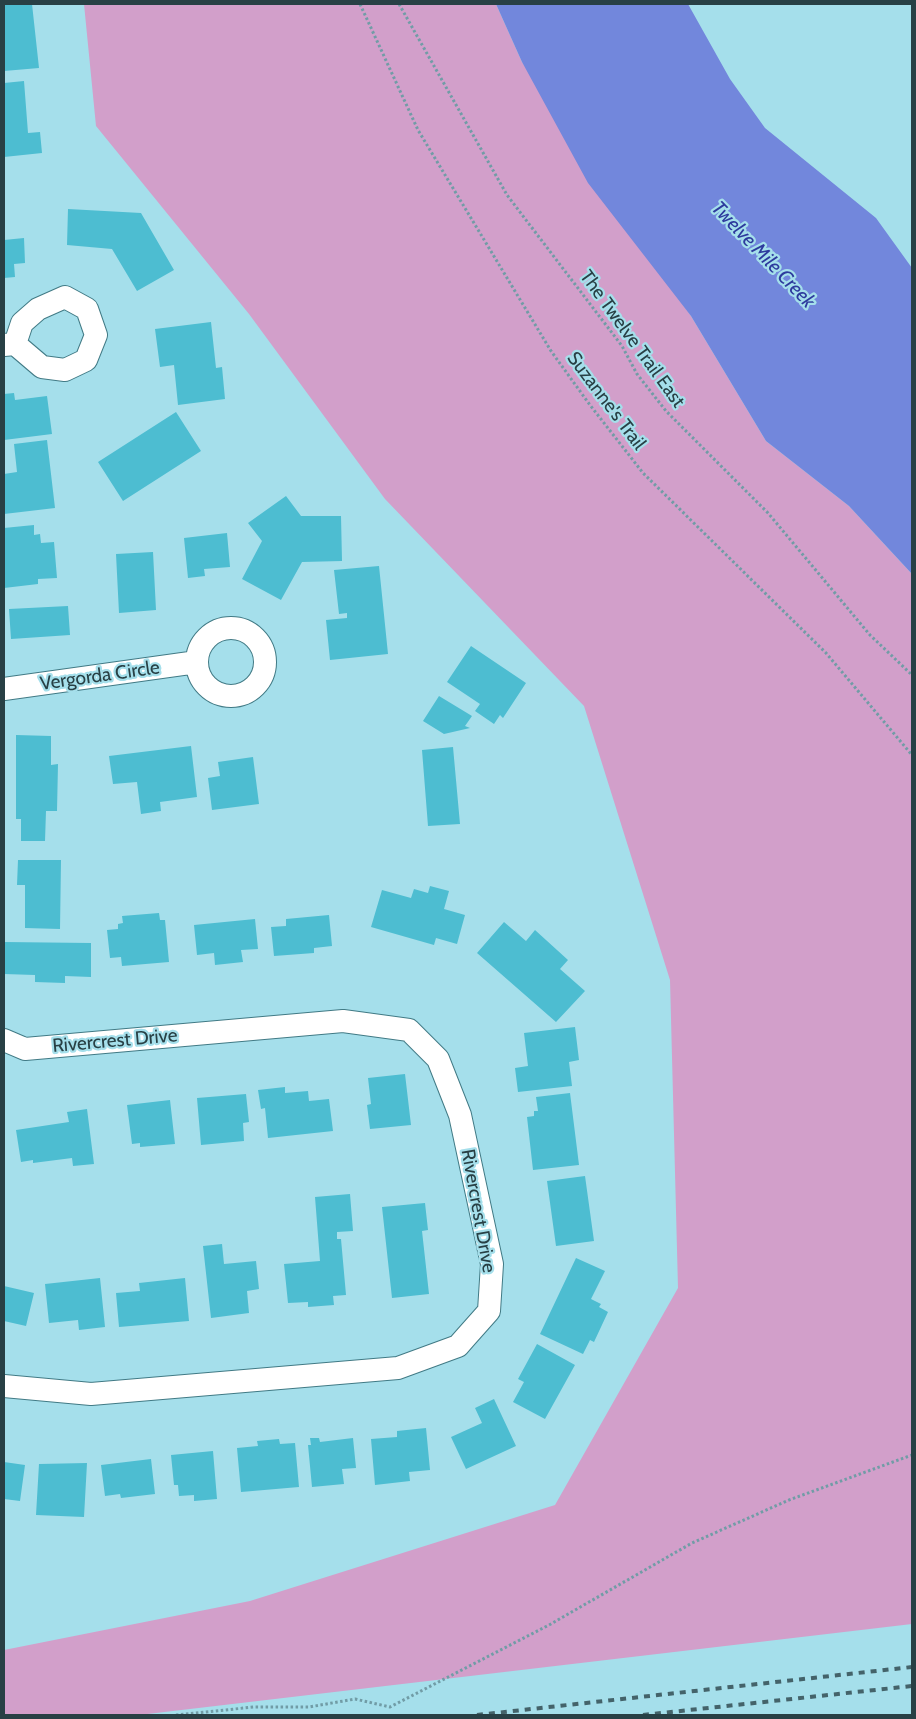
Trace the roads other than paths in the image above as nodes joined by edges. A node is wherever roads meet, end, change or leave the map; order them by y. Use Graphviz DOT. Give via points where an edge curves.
graph roads {
  1 [pos="197,662"];
  2 [pos="4,690"];
  3 [pos="4,1040"];
  4 [pos="4,1386"];
  1 -- 2 [label="street, Vergorda Circle"];
  3 -- 4 [label="street, Rivercrest Drive" via="25,1050 343,1020 409,1030 438,1058 460,1115 492,1264 489,1311 458,1346 398,1368 91,1394"];
}
